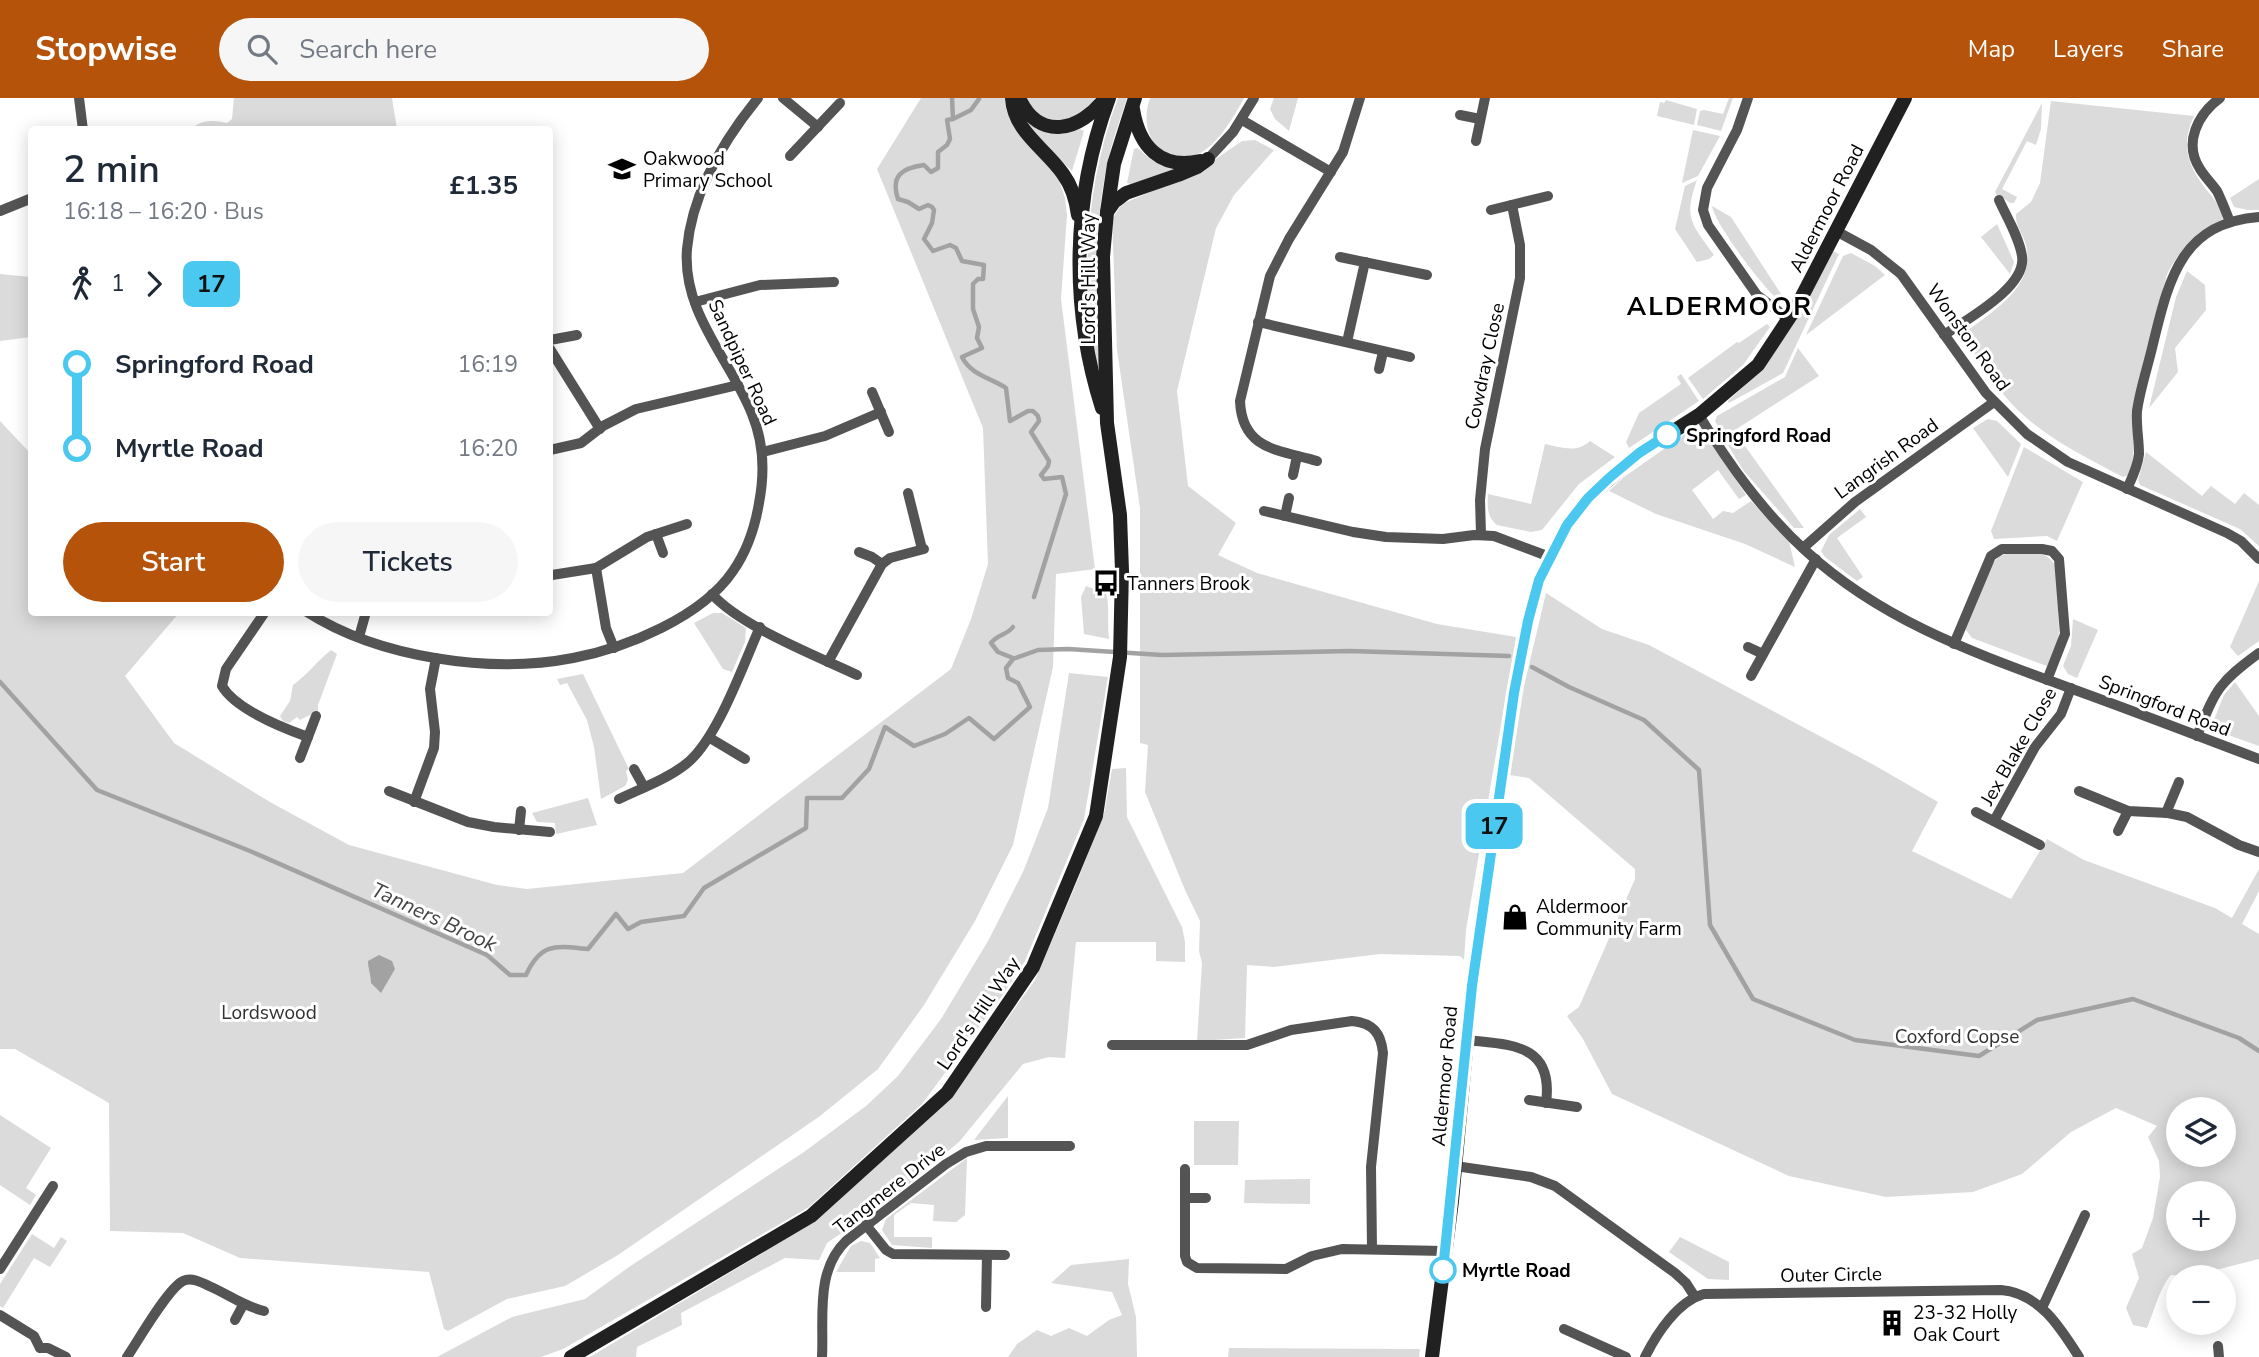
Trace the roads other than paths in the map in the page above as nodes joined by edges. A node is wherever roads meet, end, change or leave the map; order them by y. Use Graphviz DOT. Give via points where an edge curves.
graph roads {
  1 [pos="79,98"];
  2 [pos="758,98"];
  3 [pos="783,98"];
  4 [pos="1012,98"];
  5 [pos="1019,98"];
  6 [pos="1107,98"];
  7 [pos="1254,98"];
  8 [pos="1360,98"];
  9 [pos="1485,98"];
  10 [pos="1748,98"];
  11 [pos="1905,98"];
  12 [pos="2220,98"];
  13 [pos="1134,102"];
  14 [pos="840,103"];
  15 [pos="1460,115"];
  16 [pos="1480,119"];
  17 [pos="1242,120"];
  18 [pos="82,126"];
  19 [pos="818,127"];
  20 [pos="1476,141"];
  21 [pos="790,156"];
  22 [pos="1208,159"];
  23 [pos="1331,172"];
  24 [pos="1548,196"];
  25 [pos="28,200"];
  26 [pos="1999,200"];
  27 [pos="1512,205"];
  28 [pos="0,211"];
  29 [pos="1491,211"];
  30 [pos="1107,212"];
  31 [pos="2259,217"];
  32 [pos="2230,222"];
  33 [pos="1836,231"];
  34 [pos="1080,241"];
  35 [pos="1340,257"];
  36 [pos="1365,262"];
  37 [pos="1427,275"];
  38 [pos="834,282"];
  39 [pos="695,302"];
  40 [pos="1790,320"];
  41 [pos="1258,322"];
  42 [pos="578,335"];
  43 [pos="1944,335"];
  44 [pos="553,339"];
  45 [pos="1347,342"];
  46 [pos="1383,352"];
  47 [pos="553,354"];
  48 [pos="1410,357"];
  49 [pos="1379,369"];
  50 [pos="738,384"];
  51 [pos="872,392"];
  52 [pos="1994,402"];
  53 [pos="881,412"];
  54 [pos="1699,415"];
  55 [pos="1107,423"];
  56 [pos="600,429"];
  57 [pos="890,432"];
  58 [pos="553,449"];
  59 [pos="763,452"];
  60 [pos="1297,456"];
  61 [pos="1317,461"];
  62 [pos="1293,475"];
  63 [pos="2127,489"];
  64 [pos="908,493"];
  65 [pos="1289,498"];
  66 [pos="1264,511"];
  67 [pos="1285,516"];
  68 [pos="687,524"];
  69 [pos="656,534"];
  70 [pos="1481,534"];
  71 [pos="1803,548"];
  72 [pos="663,552"];
  73 [pos="859,552"];
  74 [pos="1550,557"];
  75 [pos="1816,559"];
  76 [pos="2259,559"];
  77 [pos="882,564"];
  78 [pos="596,568"];
  79 [pos="553,575"];
  80 [pos="712,594"];
  81 [pos="262,616"];
  82 [pos="314,616"];
  83 [pos="365,616"];
  84 [pos="760,627"];
  85 [pos="359,637"];
  86 [pos="1954,644"];
  87 [pos="1748,647"];
  88 [pos="614,648"];
  89 [pos="2259,653"];
  90 [pos="1763,654"];
  91 [pos="436,657"];
  92 [pos="828,662"];
  93 [pos="857,675"];
  94 [pos="1751,676"];
  95 [pos="2047,680"];
  96 [pos="2071,688"];
  97 [pos="316,716"];
  98 [pos="2197,736"];
  99 [pos="308,737"];
  100 [pos="710,738"];
  101 [pos="300,758"];
  102 [pos="745,759"];
  103 [pos="2259,759"];
  104 [pos="634,769"];
  105 [pos="2179,782"];
  106 [pos="644,787"];
  107 [pos="389,791"];
  108 [pos="2079,791"];
  109 [pos="620,799"];
  110 [pos="414,802"];
  111 [pos="521,811"];
  112 [pos="1976,811"];
  113 [pos="2128,811"];
  114 [pos="2166,813"];
  115 [pos="1994,821"];
  116 [pos="519,830"];
  117 [pos="2118,831"];
  118 [pos="550,832"];
  119 [pos="2040,845"];
  120 [pos="2259,852"];
  121 [pos="1467,1040"];
  122 [pos="1112,1045"];
  123 [pos="1529,1100"];
  124 [pos="1546,1103"];
  125 [pos="1577,1107"];
  126 [pos="1070,1146"];
  127 [pos="1455,1166"];
  128 [pos="1185,1169"];
  129 [pos="53,1186"];
  130 [pos="1185,1198"];
  131 [pos="1206,1198"];
  132 [pos="2085,1215"];
  133 [pos="866,1225"];
  134 [pos="1372,1249"];
  135 [pos="1445,1251"];
  136 [pos="987,1255"];
  137 [pos="1005,1255"];
  138 [pos="0,1269"];
  139 [pos="1695,1297"];
  140 [pos="243,1305"];
  141 [pos="986,1307"];
  142 [pos="2042,1308"];
  143 [pos="264,1311"];
  144 [pos="0,1315"];
  145 [pos="235,1320"];
  146 [pos="1564,1329"];
  147 [pos="38,1352"];
  148 [pos="66,1357"];
  149 [pos="127,1357"];
  150 [pos="572,1357"];
  151 [pos="822,1357"];
  152 [pos="1432,1357"];
  153 [pos="1626,1357"];
  154 [pos="1645,1357"];
  155 [pos="2079,1357"];
  1 -- 18 [label="street"];
  2 -- 39 [label="street, Sandpiper Road" via="731,131 698,201 687,250"];
  3 -- 19 [label="street"];
  4 -- 34 [label="street" via="1017,121 1072,187"];
  5 -- 6 [label="street" via="1036,121 1059,127 1082,122"];
  6 -- 34 [label="street, Lord's Hill Way" via="1089,169"];
  7 -- 17 [label="street"];
  8 -- 23 [label="street" via="1348,140"];
  9 -- 16 [label="street"];
  10 -- 40 [label="street" via="1707,188 1703,210 1708,225 1757,295"];
  11 -- 33 [label="street, Aldermoor Road"];
  12 -- 32 [label="street" via="2196,125 2193,145 2196,162"];
  13 -- 22 [label="street" via="1140,135 1155,154 1174,162"];
  13 -- 30 [label="street, Lord's Hill Way" via="1114,164"];
  14 -- 19 [label="street"];
  15 -- 16 [label="street"];
  16 -- 20 [label="street"];
  17 -- 22 [label="street"];
  17 -- 23 [label="street"];
  19 -- 21 [label="street"];
  22 -- 30 [label="street" via="1178,175 1126,192"];
  23 -- 41 [label="street" via="1276,261"];
  24 -- 27 [label="street"];
  25 -- 28 [label="street"];
  26 -- 43 [label="street" via="2022,256 2020,273 2011,286"];
  27 -- 29 [label="street"];
  27 -- 70 [label="street, Cowdray Close" via="1520,245 1520,278 1485,449"];
  30 -- 55 [label="street, Lord's Hill Way" via="1103,288"];
  31 -- 32 [label="street"];
  32 -- 63 [label="street" via="2196,241 2171,278 2138,402 2139,456"];
  33 -- 40 [label="street, Aldermoor Road"];
  33 -- 43 [label="street, Wonston Road" via="1901,274"];
  34 -- 55 [label="street, Lord's Hill Way" via="1084,332"];
  35 -- 36 [label="street"];
  36 -- 37 [label="street"];
  36 -- 45 [label="street"];
  38 -- 39 [label="street" via="760,285"];
  39 -- 50 [label="street, Sandpiper Road"];
  40 -- 54 [label="street, Aldermoor Road" via="1758,365"];
  41 -- 45 [label="street"];
  41 -- 60 [label="street" via="1240,401 1242,420 1259,443"];
  42 -- 44 [label="street"];
  43 -- 52 [label="street, Wonston Road"];
  45 -- 46 [label="street"];
  46 -- 48 [label="street"];
  46 -- 49 [label="street"];
  47 -- 56 [label="street"];
  50 -- 56 [label="street" via="636,409"];
  50 -- 59 [label="street, Sandpiper Road"];
  51 -- 53 [label="street"];
  52 -- 63 [label="street, Wonston Road" via="2049,450"];
  52 -- 71 [label="street, Langrish Road" via="1854,502"];
  53 -- 57 [label="street"];
  53 -- 59 [label="street" via="825,436"];
  54 -- 71 [label="street, Springford Road" via="1756,499"];
  54 -- 74 [label="street, Aldermoor Road" via="1639,453 1588,498"];
  55 -- 150 [label="street, Lord's Hill Way" via="1120,526 1118,670 1096,816 1033,967 947,1093 811,1216"];
  56 -- 58 [label="street" via="581,443"];
  59 -- 80 [label="street, Sandpiper Road" via="761,492 751,536 732,572"];
  60 -- 61 [label="street"];
  60 -- 62 [label="street"];
  63 -- 76 [label="street, Wonston Road" via="2227,533"];
  64 -- 77 [label="street" via="923,549"];
  65 -- 67 [label="street"];
  66 -- 67 [label="street"];
  67 -- 70 [label="street" via="1398,538"];
  68 -- 69 [label="street"];
  69 -- 72 [label="street"];
  69 -- 78 [label="street"];
  70 -- 74 [label="street"];
  71 -- 75 [label="street, Springford Road"];
  73 -- 77 [label="street"];
  74 -- 121 [label="street, Aldermoor Road" via="1528,621 1514,693"];
  75 -- 86 [label="street, Springford Road" via="1882,608"];
  75 -- 90 [label="street"];
  77 -- 92 [label="street"];
  78 -- 79 [label="street"];
  78 -- 88 [label="street"];
  80 -- 84 [label="street" via="732,612"];
  80 -- 88 [label="street, Sandpiper Road" via="660,628"];
  81 -- 99 [label="street" via="226,669 222,687 252,712"];
  82 -- 85 [label="street, Sandpiper Road"];
  83 -- 85 [label="street"];
  84 -- 92 [label="street"];
  84 -- 100 [label="street"];
  85 -- 91 [label="street, Sandpiper Road"];
  86 -- 95 [label="street, Springford Road"];
  86 -- 95 [label="street" via="1991,556 2002,549 2048,549 2061,565 2066,625"];
  87 -- 90 [label="street"];
  88 -- 91 [label="street, Sandpiper Road" via="528,664"];
  89 -- 98 [label="street" via="2215,692"];
  90 -- 94 [label="street"];
  91 -- 110 [label="street" via="430,689 434,747"];
  92 -- 93 [label="street"];
  95 -- 96 [label="street, Springford Road"];
  96 -- 98 [label="street, Springford Road"];
  96 -- 115 [label="street, Jex Blake Close" via="2061,714 2035,747"];
  97 -- 99 [label="street"];
  98 -- 103 [label="street, Springford Road"];
  99 -- 101 [label="street"];
  100 -- 102 [label="street"];
  100 -- 106 [label="street" via="685,765"];
  104 -- 106 [label="street"];
  105 -- 114 [label="street"];
  106 -- 109 [label="street"];
  107 -- 110 [label="street"];
  108 -- 113 [label="street"];
  110 -- 116 [label="street" via="468,822"];
  111 -- 116 [label="street"];
  112 -- 115 [label="street, Jex Blake Close"];
  113 -- 114 [label="street"];
  113 -- 117 [label="street"];
  114 -- 120 [label="street" via="2194,820"];
  115 -- 119 [label="street, Jex Blake Close"];
  116 -- 118 [label="street"];
  121 -- 124 [label="street" via="1525,1048 1547,1080"];
  121 -- 127 [label="street, Aldermoor Road"];
  122 -- 134 [label="street" via="1247,1045 1291,1030 1352,1021 1373,1029 1382,1040 1384,1053 1371,1167"];
  123 -- 124 [label="street"];
  124 -- 125 [label="street"];
  126 -- 133 [label="street, Tangmere Drive" via="976,1148 946,1164"];
  127 -- 135 [label="street, Aldermoor Road"];
  127 -- 139 [label="street" via="1531,1177 1555,1186 1675,1273"];
  128 -- 130 [label="street"];
  129 -- 138 [label="street"];
  130 -- 131 [label="street"];
  130 -- 134 [label="street" via="1185,1256 1197,1268 1286,1269 1331,1250"];
  132 -- 142 [label="street"];
  133 -- 136 [label="street" via="893,1254"];
  133 -- 151 [label="street, Tangmere Drive" via="840,1247 829,1264 823,1289"];
  134 -- 135 [label="street"];
  135 -- 152 [label="street, Aldermoor Road"];
  136 -- 137 [label="street"];
  136 -- 141 [label="street"];
  139 -- 142 [label="street, Outer Circle" via="1713,1293 2001,1290 2019,1293"];
  139 -- 154 [label="street" via="1666,1324"];
  140 -- 143 [label="street"];
  140 -- 145 [label="street"];
  140 -- 149 [label="street" via="211,1287 183,1280"];
  142 -- 155 [label="street, Outer Circle"];
  144 -- 147 [label="street" via="34,1336"];
  146 -- 153 [label="street"];
  147 -- 148 [label="street" via="48,1348"];
}
